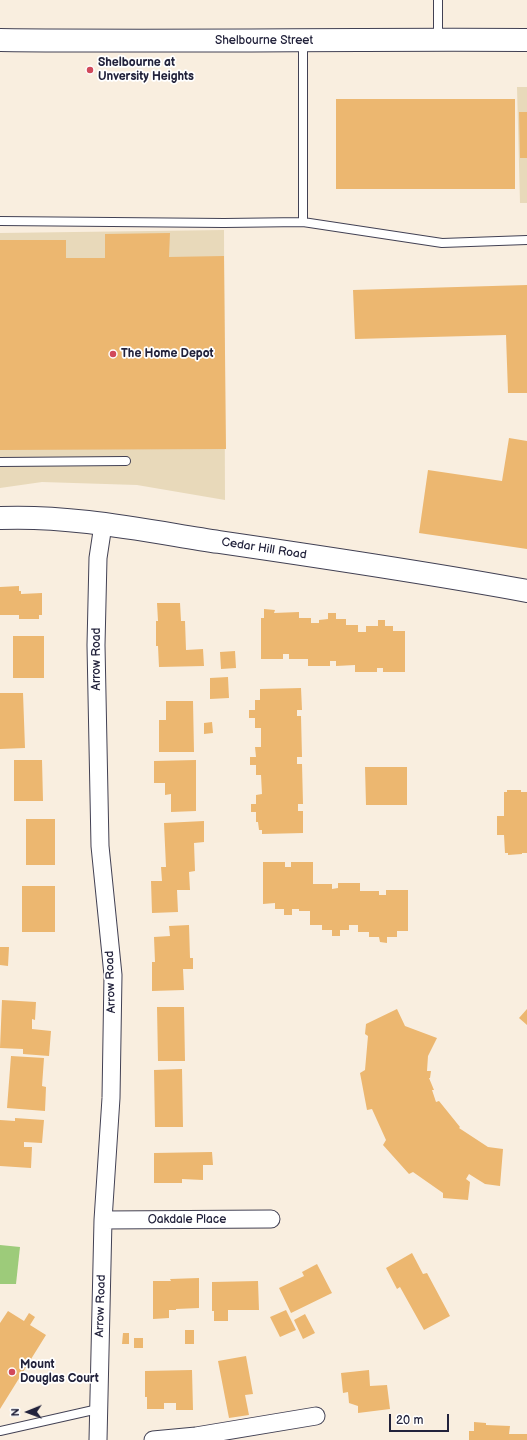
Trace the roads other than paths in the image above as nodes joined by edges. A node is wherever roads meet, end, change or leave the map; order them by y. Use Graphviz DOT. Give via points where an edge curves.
graph roads {
  1 [pos="438,0"];
  2 [pos="0,40"];
  3 [pos="438,40"];
  4 [pos="527,40"];
  5 [pos="303,41"];
  6 [pos="0,221"];
  7 [pos="303,222"];
  8 [pos="527,240"];
  9 [pos="126,461"];
  10 [pos="0,462"];
  11 [pos="0,518"];
  12 [pos="103,524"];
  13 [pos="527,591"];
  14 [pos="271,1219"];
  15 [pos="103,1220"];
  16 [pos="98,1408"];
  17 [pos="316,1416"];
  18 [pos="0,1431"];
  19 [pos="98,1440"];
  20 [pos="153,1440"];
  1 -- 3 [label="lane"];
  2 -- 5 [label="main road, Shelbourne Street"];
  3 -- 4 [label="main road, Shelbourne Street"];
  3 -- 5 [label="main road, Shelbourne Street"];
  5 -- 7 [label="lane"];
  6 -- 7 [label="lane"];
  7 -- 8 [label="lane" via="442,243"];
  9 -- 10 [label="lane"];
  11 -- 12 [label="main road, Cedar Hill Road" via="22,517"];
  12 -- 13 [label="main road, Cedar Hill Road"];
  12 -- 15 [label="street, Arrow Road" via="98,558 96,645 100,846 113,975 111,1098"];
  14 -- 15 [label="street, Oakdale Place"];
  15 -- 16 [label="street, Arrow Road"];
  16 -- 18 [label="lane"];
  16 -- 19 [label="street, Arrow Road"];
  17 -- 20 [label="street" via="196,1436"];
}
